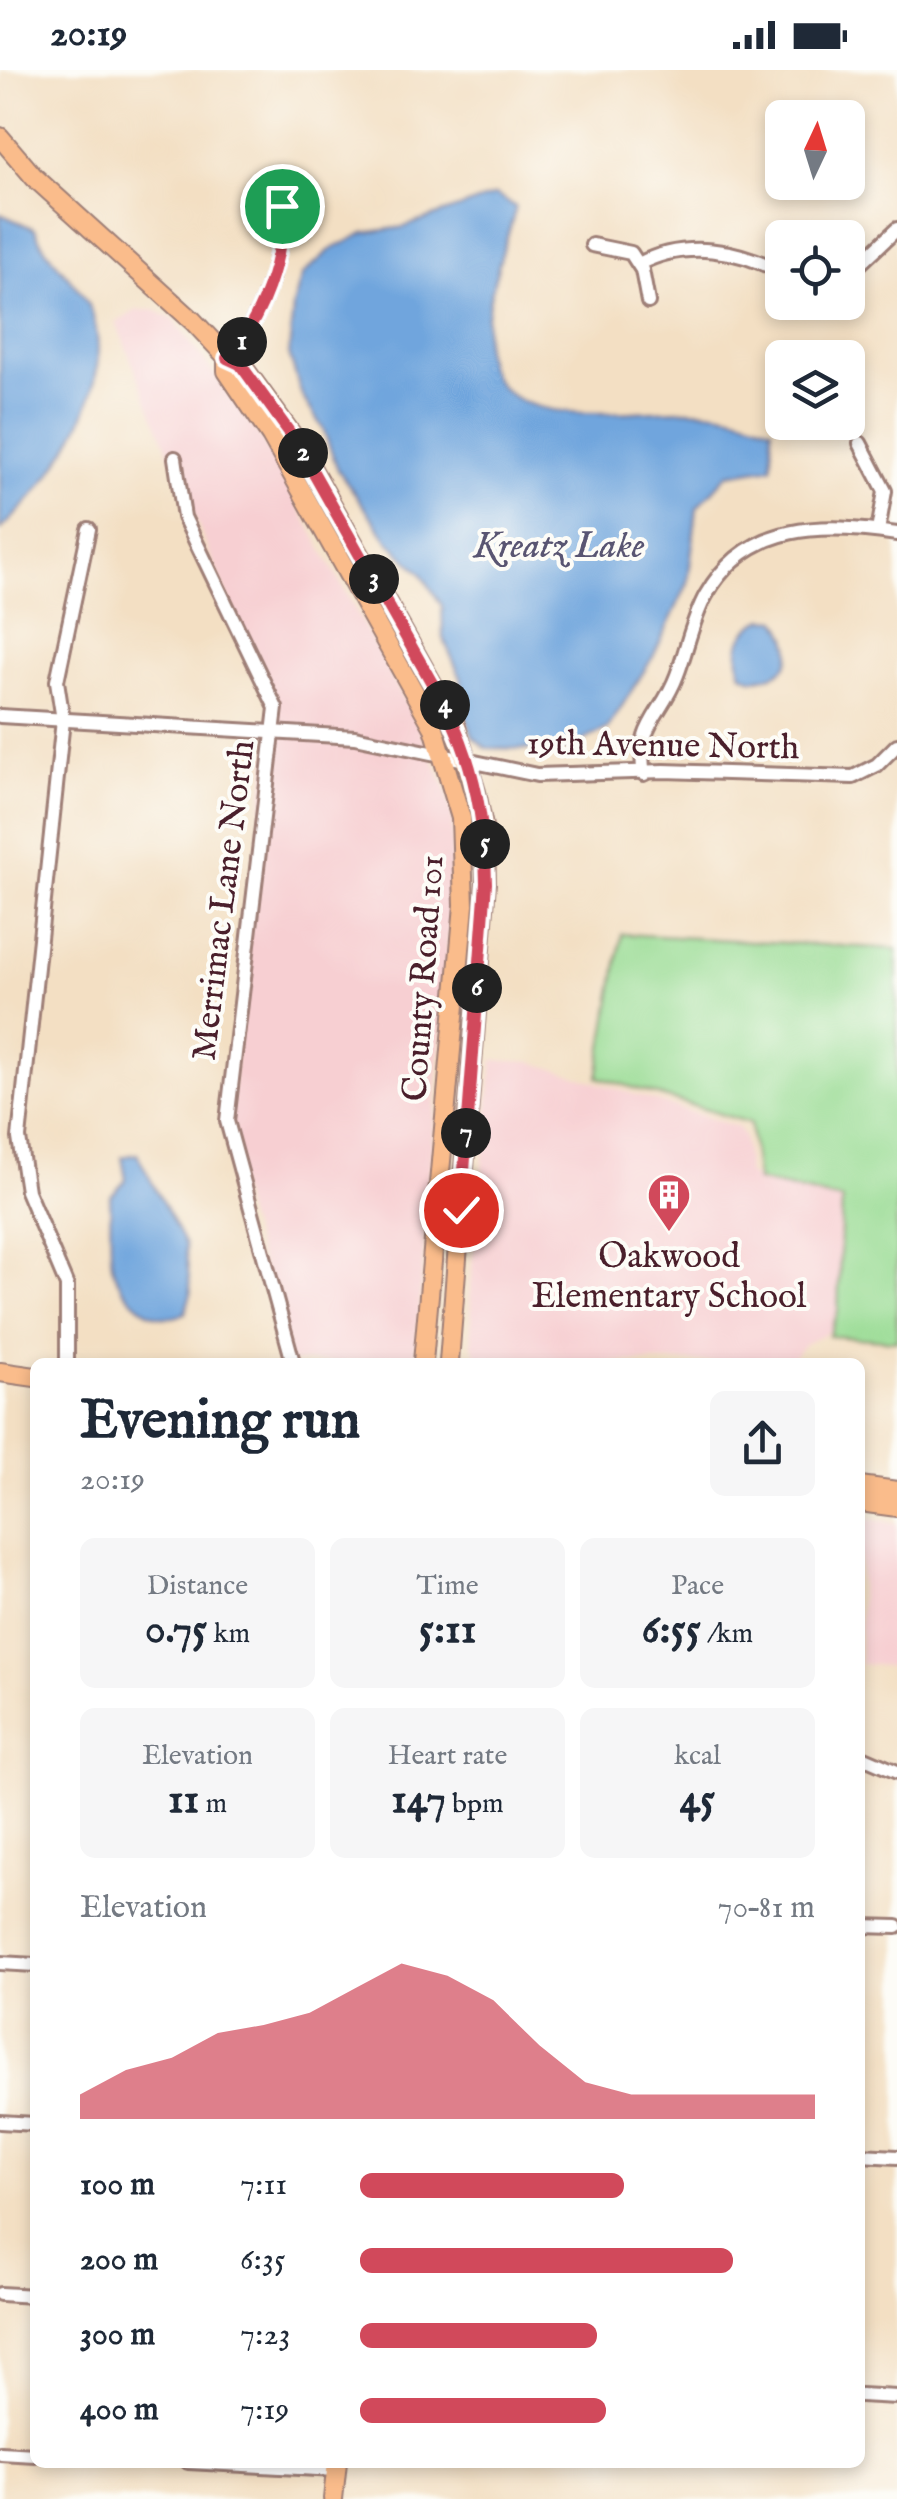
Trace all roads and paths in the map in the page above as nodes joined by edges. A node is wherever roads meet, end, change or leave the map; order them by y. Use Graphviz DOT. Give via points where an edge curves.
graph roads {
  1 [pos="0,137"];
  2 [pos="282,206"];
  3 [pos="897,229"];
  4 [pos="592,244"];
  5 [pos="865,258"];
  6 [pos="765,263"];
  7 [pos="639,264"];
  8 [pos="648,302"];
  9 [pos="227,358"];
  10 [pos="860,443"];
  11 [pos="175,458"];
  12 [pos="89,529"];
  13 [pos="878,531"];
  14 [pos="897,534"];
  15 [pos="0,716"];
  16 [pos="63,720"];
  17 [pos="275,734"];
  18 [pos="897,746"];
  19 [pos="446,758"];
  20 [pos="468,763"];
  21 [pos="644,774"];
  22 [pos="67,1358"];
  23 [pos="293,1358"];
  24 [pos="423,1358"];
  25 [pos="449,1358"];
  26 [pos="0,1372"];
  27 [pos="30,1376"];
  28 [pos="865,1487"];
  29 [pos="897,1491"];
  30 [pos="865,1503"];
  31 [pos="897,1507"];
  32 [pos="865,1757"];
  33 [pos="897,1772"];
  34 [pos="865,1926"];
  35 [pos="897,1927"];
  36 [pos="0,1963"];
  37 [pos="30,1965"];
  38 [pos="0,2122"];
  39 [pos="30,2124"];
  40 [pos="865,2155"];
  41 [pos="897,2157"];
  42 [pos="0,2294"];
  43 [pos="30,2296"];
  44 [pos="865,2394"];
  45 [pos="897,2397"];
  46 [pos="0,2453"];
  47 [pos="30,2454"];
  48 [pos="336,2468"];
  49 [pos="333,2499"];
  1 -- 9 [label="main road, County Road 101"];
  2 -- 9 [label="street" via="283,227 256,322"];
  3 -- 5 [label="street"];
  4 -- 7 [label="street" via="623,249"];
  6 -- 7 [label="street" via="733,252 677,251"];
  7 -- 8 [label="street"];
  9 -- 19 [label="main road, County Road 101" via="227,371 271,436"];
  9 -- 20 [label="main road, County Road 101" via="240,364 295,440 446,708"];
  10 -- 13 [label="street" via="885,490"];
  11 -- 17 [label="street, Merrimac Lane North" via="184,517 276,708"];
  12 -- 16 [label="street" via="57,681"];
  13 -- 14 [label="street"];
  13 -- 21 [label="street" via="832,526 780,533 728,565 704,598 676,678 643,733"];
  15 -- 16 [label="street, 19th Avenue North"];
  16 -- 17 [label="street, 19th Avenue North"];
  16 -- 22 [label="street" via="19,1138 27,1191 66,1286"];
  17 -- 19 [label="street, 19th Avenue North" via="355,737"];
  17 -- 23 [label="street, Merrimac Lane North" via="227,1121"];
  18 -- 21 [label="street, 19th Avenue North" via="853,777"];
  19 -- 20 [label="street, 19th Avenue North"];
  19 -- 24 [label="main road, County Road 101" via="461,818 464,905"];
  20 -- 21 [label="street, 19th Avenue North" via="537,775"];
  20 -- 25 [label="main road, County Road 101" via="486,883"];
  26 -- 27 [label="main road"];
  28 -- 29 [label="main road"];
  30 -- 31 [label="main road"];
  32 -- 33 [label="street"];
  34 -- 35 [label="street"];
  36 -- 37 [label="street"];
  38 -- 39 [label="street"];
  40 -- 41 [label="street"];
  42 -- 43 [label="street"];
  44 -- 45 [label="street"];
  46 -- 47 [label="street"];
  48 -- 49 [label="main road"];
}
